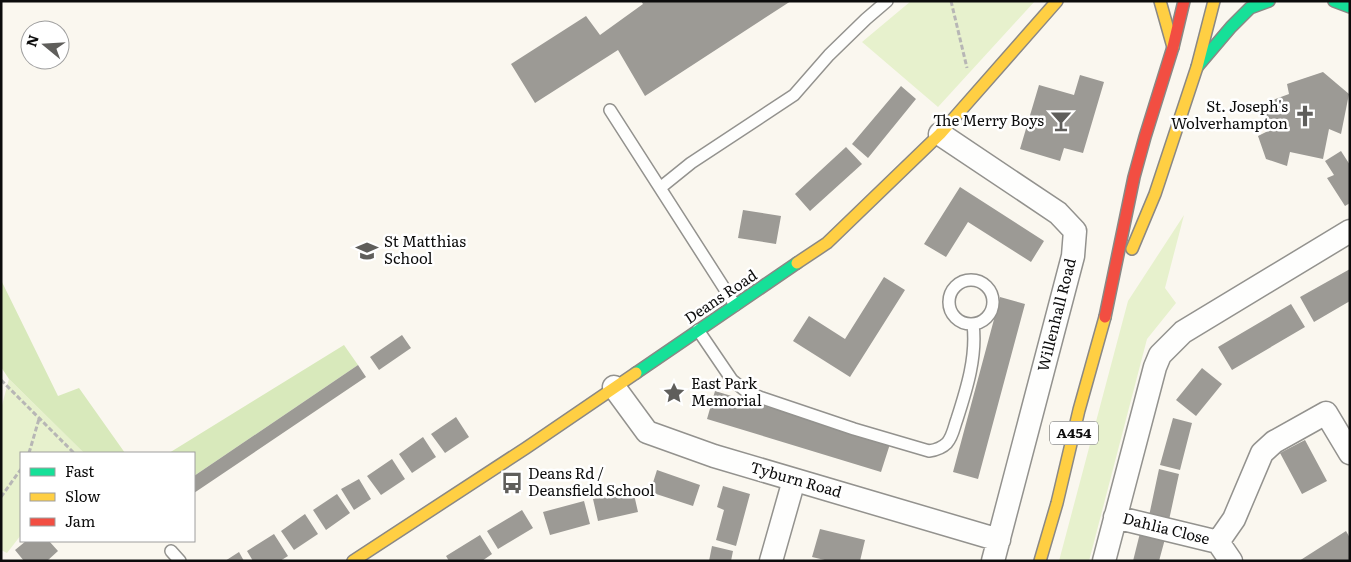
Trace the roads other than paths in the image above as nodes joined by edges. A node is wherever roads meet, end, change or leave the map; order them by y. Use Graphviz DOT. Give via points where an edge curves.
graph roads {
  1 [pos="887,1"];
  2 [pos="1057,1"];
  3 [pos="1160,1"];
  4 [pos="1184,1"];
  5 [pos="1214,1"];
  6 [pos="1269,1"];
  7 [pos="1334,1"];
  8 [pos="1350,7"];
  9 [pos="1173,47"];
  10 [pos="1196,67"];
  11 [pos="610,110"];
  12 [pos="940,134"];
  13 [pos="660,188"];
  14 [pos="1350,231"];
  15 [pos="736,305"];
  16 [pos="1108,306"];
  17 [pos="973,324"];
  18 [pos="698,330"];
  19 [pos="614,387"];
  20 [pos="1350,452"];
  21 [pos="794,480"];
  22 [pos="1115,517"];
  23 [pos="1218,542"];
  24 [pos="996,550"];
  25 [pos="171,551"];
  26 [pos="180,561"];
  27 [pos="353,561"];
  28 [pos="771,561"];
  29 [pos="1040,561"];
  30 [pos="1104,561"];
  31 [pos="1231,561"];
  1 -- 13 [label="lane" via="829,55 794,95 691,163"];
  2 -- 12 [label="main road, Deans Road"];
  3 -- 9 [label="main road"];
  4 -- 9 [label="main road, A454"];
  5 -- 10 [label="main road, A454"];
  6 -- 10 [label="main road" via="1250,8"];
  7 -- 8 [label="main road"];
  9 -- 16 [label="main road, A454" via="1134,177"];
  10 -- 16 [label="main road, A454" via="1155,194"];
  11 -- 13 [label="lane"];
  12 -- 15 [label="main road, Deans Road" via="827,243"];
  12 -- 24 [label="street, Willenhall Road" via="1058,213 1075,231 1073,256"];
  13 -- 15 [label="lane"];
  14 -- 22 [label="street" via="1183,332 1160,355"];
  15 -- 18 [label="main road, Deans Road"];
  16 -- 29 [label="main road, A454"];
  17 -- 18 [label="lane" via="975,340 971,368 951,437 945,446 929,451 747,392 732,380"];
  18 -- 19 [label="main road, Deans Road"];
  19 -- 21 [label="street, Tyburn Road" via="648,432"];
  19 -- 27 [label="main road, Deans Road"];
  20 -- 23 [label="street, Dahlia Close" via="1326,413 1274,442 1262,453 1234,519"];
  21 -- 24 [label="street, Tyburn Road"];
  21 -- 28 [label="street"];
  22 -- 23 [label="street, Dahlia Close"];
  22 -- 30 [label="street"];
  23 -- 31 [label="street, Dahlia Close"];
  25 -- 26 [label="lane"];
}
